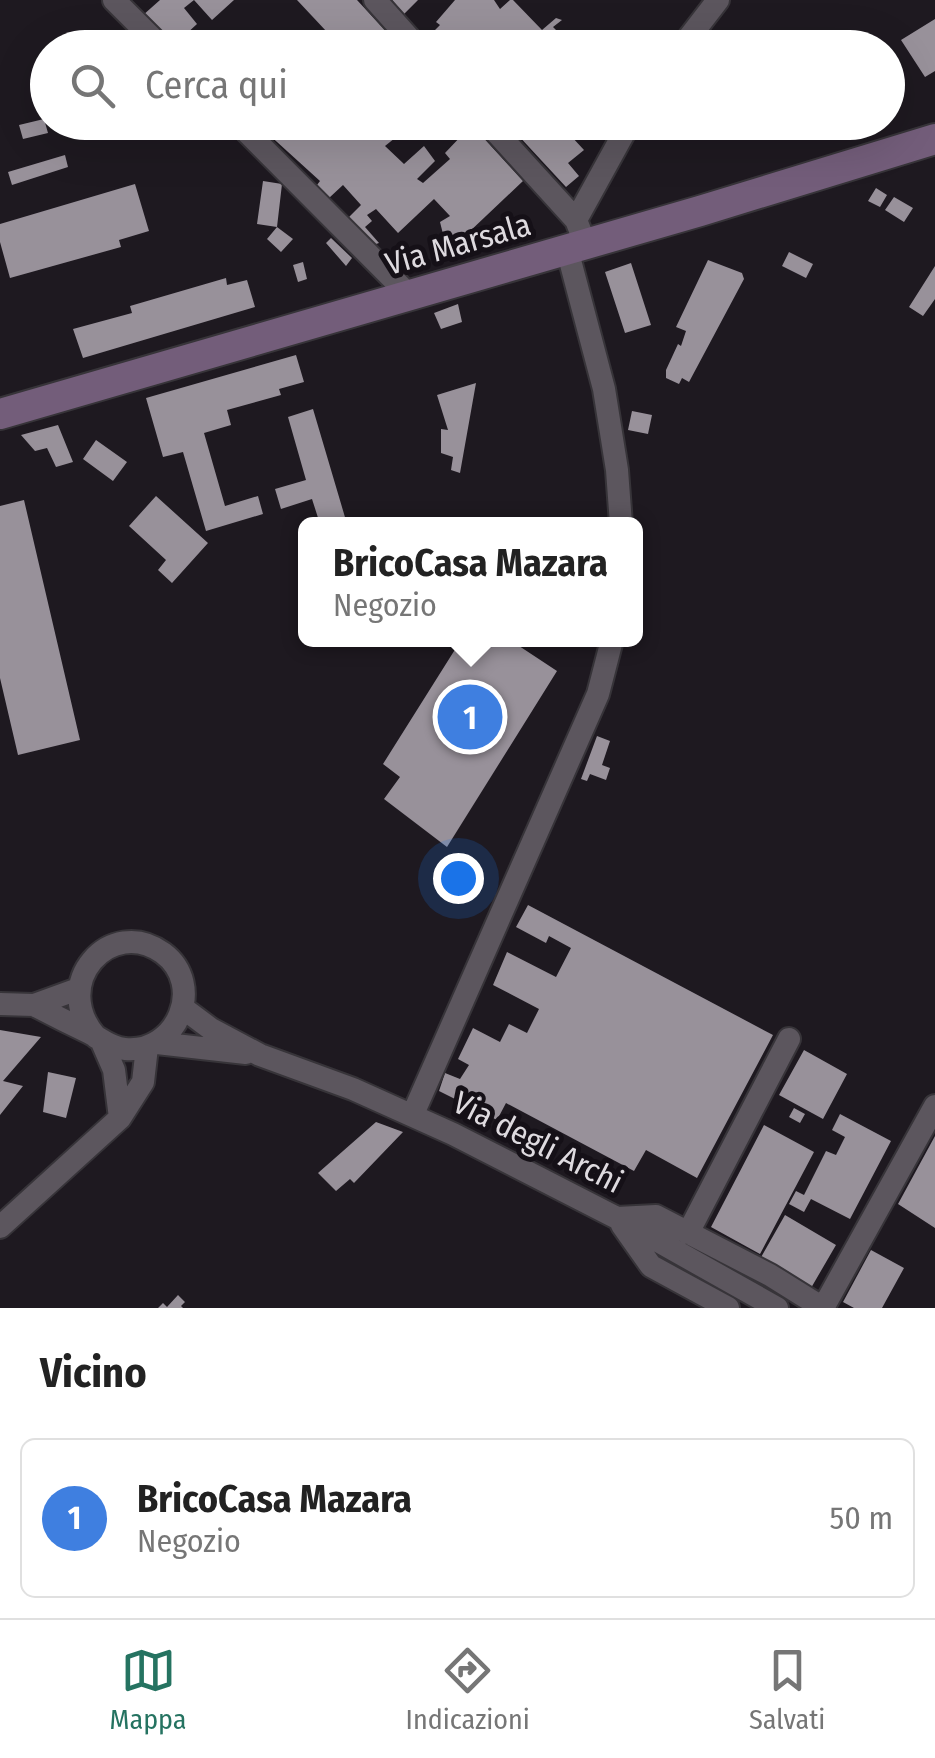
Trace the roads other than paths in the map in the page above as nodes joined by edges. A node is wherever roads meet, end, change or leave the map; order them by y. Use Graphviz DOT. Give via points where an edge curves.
graph roads {
  1 [pos="375,0"];
  2 [pos="718,0"];
  3 [pos="124,3"];
  4 [pos="147,30"];
  5 [pos="402,30"];
  6 [pos="694,30"];
  7 [pos="935,139"];
  8 [pos="255,140"];
  9 [pos="501,140"];
  10 [pos="622,140"];
  11 [pos="576,237"];
  12 [pos="409,294"];
  13 [pos="0,414"];
  14 [pos="620,517"];
  15 [pos="610,647"];
  16 [pos="78,989"];
  17 [pos="0,1004"];
  18 [pos="34,1005"];
  19 [pos="183,1008"];
  20 [pos="98,1038"];
  21 [pos="789,1039"];
  22 [pos="152,1045"];
  23 [pos="260,1055"];
  24 [pos="935,1106"];
  25 [pos="412,1114"];
  26 [pos="120,1118"];
  27 [pos="617,1218"];
  28 [pos="0,1227"];
  29 [pos="688,1233"];
  30 [pos="728,1308"];
  31 [pos="777,1308"];
  32 [pos="823,1308"];
  1 -- 5 [label="street"];
  2 -- 6 [label="street"];
  3 -- 4 [label="street"];
  7 -- 11 [label="main road, Via Marsala" via="700,211"];
  8 -- 12 [label="street"];
  9 -- 11 [label="street"];
  10 -- 11 [label="street"];
  11 -- 12 [label="main road, Via Marsala"];
  11 -- 14 [label="street"];
  12 -- 13 [label="main road, Via Marsala"];
  15 -- 25 [label="street" via="598,694"];
  16 -- 18 [label="street"];
  16 -- 19 [label="street" via="95,957 117,944 141,944 172,962 183,984"];
  16 -- 20 [label="street" via="82,1015"];
  17 -- 18 [label="street"];
  18 -- 20 [label="street"];
  19 -- 22 [label="street" via="174,1028"];
  19 -- 23 [label="street, Via degli Archi"];
  20 -- 22 [label="street" via="126,1049"];
  20 -- 26 [label="street" via="114,1070"];
  21 -- 29 [label="street"];
  22 -- 23 [label="street, Via degli Archi"];
  22 -- 26 [label="street" via="143,1082"];
  23 -- 25 [label="street, Via degli Archi"];
  24 -- 32 [label="street"];
  25 -- 27 [label="street, Via degli Archi"];
  26 -- 28 [label="street"];
  27 -- 29 [label="street" via="656,1216"];
  27 -- 30 [label="street" via="651,1266"];
  27 -- 31 [label="street, Via degli Archi"];
  29 -- 32 [label="street"];
}
